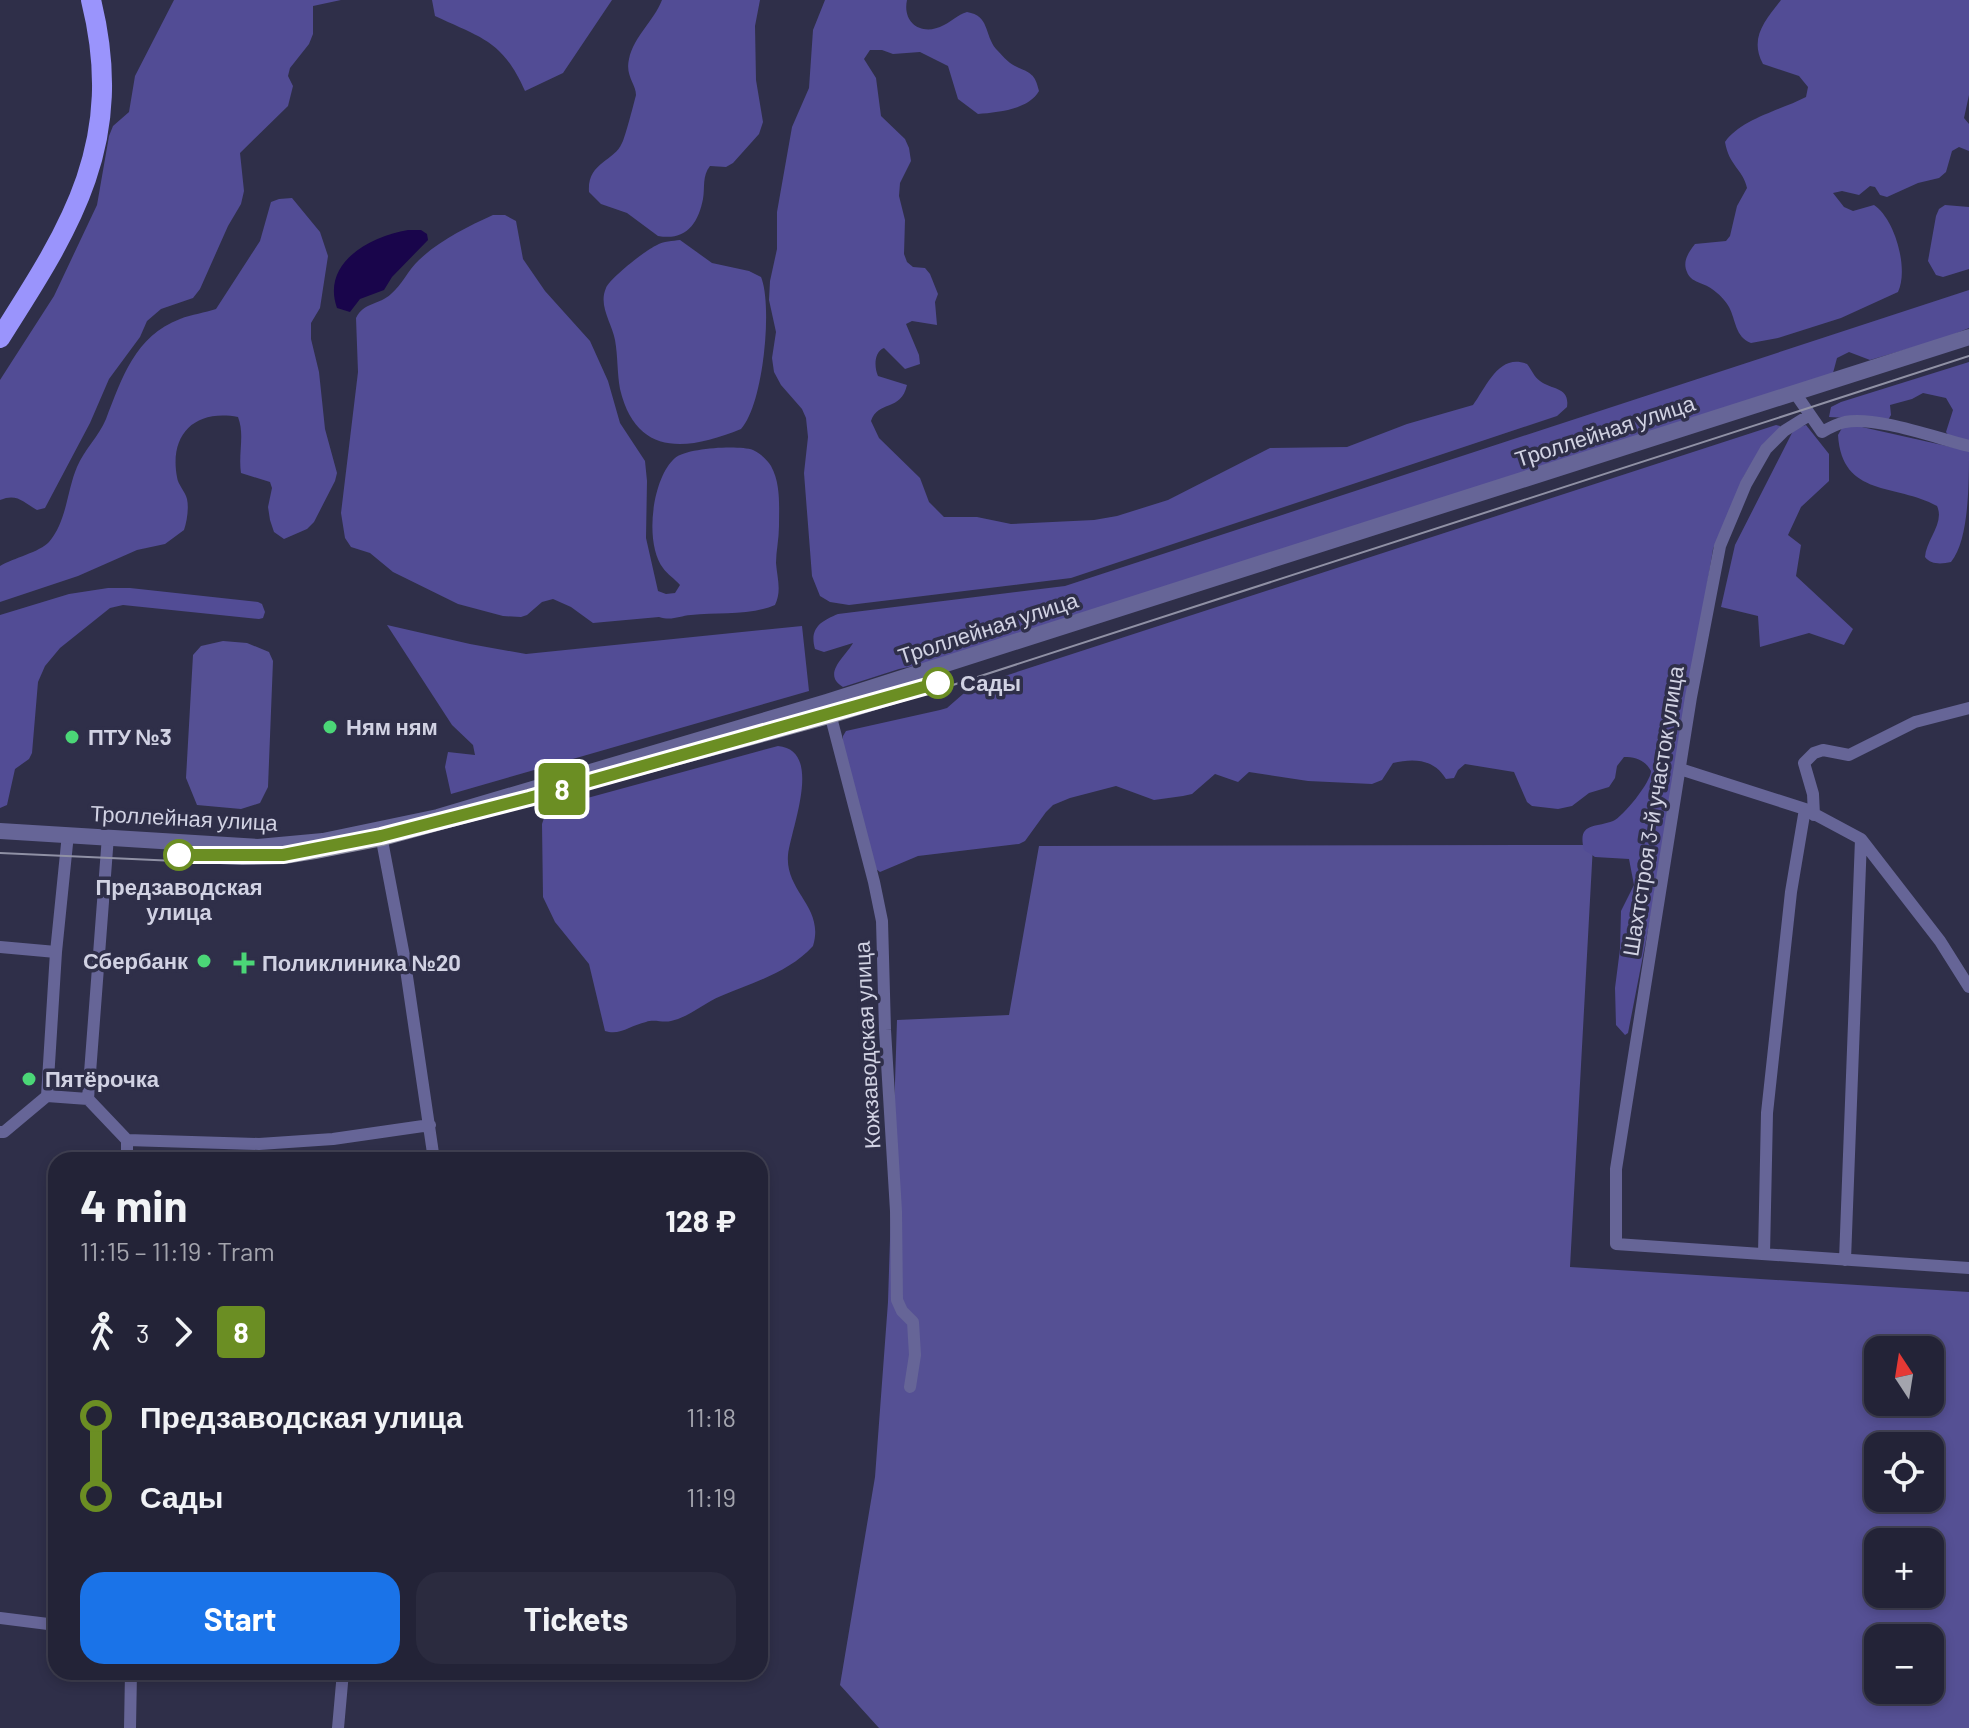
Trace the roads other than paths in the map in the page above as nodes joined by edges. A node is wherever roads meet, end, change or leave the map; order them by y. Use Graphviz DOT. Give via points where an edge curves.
graph roads {
  1 [pos="80,0"];
  2 [pos="91,0"];
  3 [pos="0,320"];
  4 [pos="1969,337"];
  5 [pos="0,338"];
  6 [pos="1795,393"];
  7 [pos="1808,416"];
  8 [pos="1969,446"];
  9 [pos="827,702"];
  10 [pos="1969,708"];
  11 [pos="1680,769"];
  12 [pos="1809,812"];
  13 [pos="380,830"];
  14 [pos="0,831"];
  15 [pos="68,834"];
  16 [pos="108,836"];
  17 [pos="1861,839"];
  18 [pos="0,947"];
  19 [pos="56,952"];
  20 [pos="1969,987"];
  21 [pos="47,1096"];
  22 [pos="88,1099"];
  23 [pos="430,1125"];
  24 [pos="1,1135"];
  25 [pos="127,1140"];
  26 [pos="259,1144"];
  27 [pos="127,1152"];
  28 [pos="260,1152"];
  29 [pos="433,1152"];
  30 [pos="1764,1254"];
  31 [pos="1845,1260"];
  32 [pos="1969,1268"];
  33 [pos="910,1387"];
  34 [pos="0,1618"];
  35 [pos="48,1624"];
  36 [pos="131,1680"];
  37 [pos="342,1680"];
  38 [pos="130,1728"];
  39 [pos="338,1728"];
  1 -- 3 [label="main road" via="92,85 88,134 72,192 54,231"];
  2 -- 5 [label="main road" via="103,81 102,116 89,175 63,236"];
  4 -- 6 [label="street, Троллейная улица"];
  6 -- 7 [label="street"];
  6 -- 9 [label="street, Троллейная улица"];
  7 -- 8 [label="street" via="1822,432 1858,422"];
  7 -- 11 [label="street, Шахтстроя 3-й участок улица" via="1766,449 1720,546"];
  9 -- 13 [label="street, Троллейная улица" via="490,803"];
  9 -- 33 [label="street, Кожзаводская улица" via="882,921 897,1300 913,1322"];
  10 -- 12 [label="street" via="1915,722 1849,755 1823,750 1810,755 1804,763 1813,794"];
  11 -- 12 [label="street"];
  11 -- 30 [label="street, Шахтстроя 3-й участок улица" via="1616,1169 1616,1244"];
  12 -- 17 [label="street"];
  12 -- 30 [label="street" via="1791,892 1767,1113"];
  13 -- 16 [label="street, Троллейная улица" via="258,847"];
  13 -- 23 [label="street"];
  14 -- 15 [label="street, Троллейная улица"];
  15 -- 16 [label="street, Троллейная улица"];
  15 -- 19 [label="street"];
  16 -- 22 [label="street"];
  17 -- 20 [label="street"];
  17 -- 31 [label="street"];
  18 -- 19 [label="street"];
  19 -- 21 [label="street"];
  21 -- 22 [label="street"];
  21 -- 24 [label="street"];
  22 -- 25 [label="street"];
  23 -- 26 [label="street"];
  23 -- 29 [label="street"];
  25 -- 26 [label="street"];
  25 -- 27 [label="street"];
  26 -- 28 [label="street"];
  30 -- 31 [label="street"];
  31 -- 32 [label="street"];
  34 -- 35 [label="street"];
  36 -- 38 [label="street"];
  37 -- 39 [label="street"];
}
